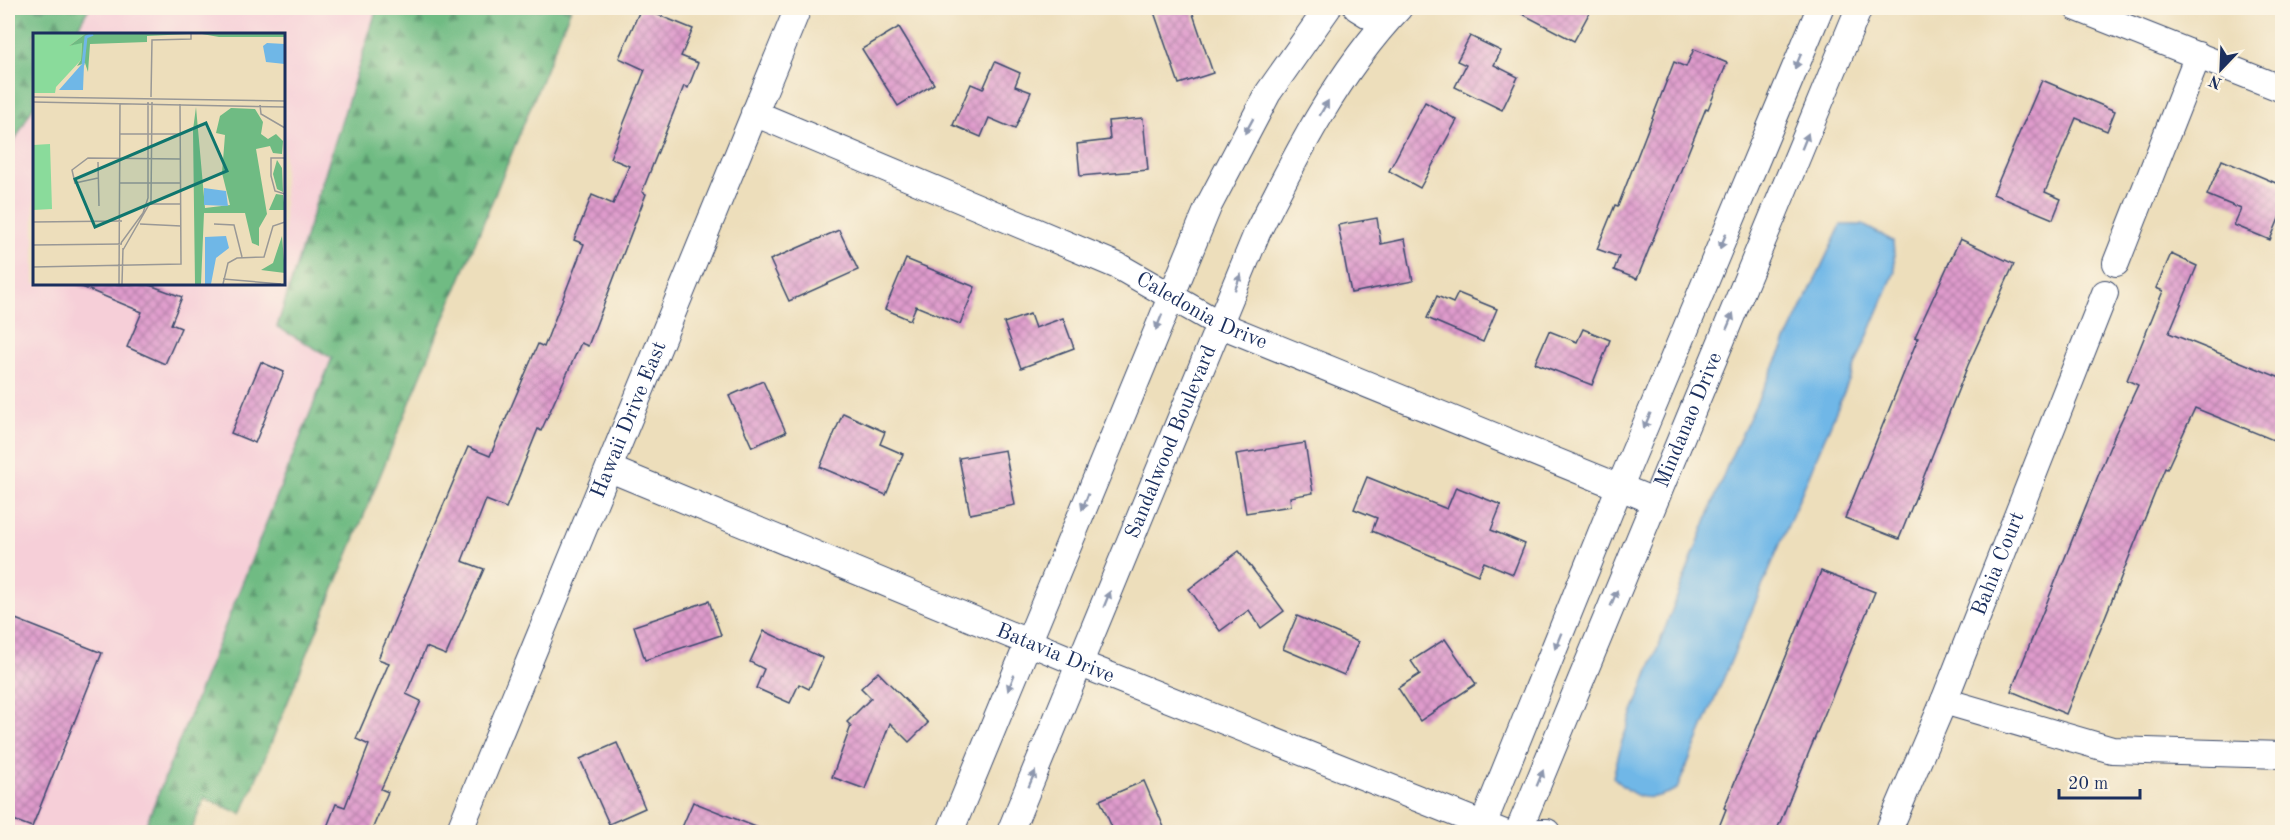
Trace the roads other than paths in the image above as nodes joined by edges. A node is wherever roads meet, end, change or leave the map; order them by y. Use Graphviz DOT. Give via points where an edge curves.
graph roads {
  1 [pos="798,8"];
  2 [pos="1328,8"];
  3 [pos="1357,8"];
  4 [pos="1820,8"];
  5 [pos="1860,8"];
  6 [pos="2077,8"];
  7 [pos="1391,16"];
  8 [pos="2198,55"];
  9 [pos="2283,89"];
  10 [pos="754,113"];
  11 [pos="2116,263"];
  12 [pos="2105,294"];
  13 [pos="1170,295"];
  14 [pos="1221,324"];
  15 [pos="610,469"];
  16 [pos="1620,486"];
  17 [pos="1654,501"];
  18 [pos="1028,642"];
  19 [pos="1081,664"];
  20 [pos="1944,701"];
  21 [pos="2283,755"];
  22 [pos="1488,830"];
  23 [pos="459,832"];
  24 [pos="950,832"];
  25 [pos="1010,832"];
  26 [pos="1518,832"];
  27 [pos="1538,832"];
  28 [pos="1546,832"];
  29 [pos="1888,832"];
  1 -- 10 [label="street, Hawaii Drive East"];
  2 -- 13 [label="street, one-way" via="1268,93 1241,141"];
  3 -- 7 [label="street"];
  4 -- 16 [label="street, Mindanao Drive, one-way"];
  17 -- 5 [label="street, Mindanao Drive, one-way"];
  6 -- 8 [label="street"];
  14 -- 7 [label="street, Sandalwood Boulevard, one-way" via="1287,172 1330,98"];
  8 -- 9 [label="street"];
  8 -- 11 [label="street"];
  10 -- 13 [label="street, Caledonia Drive" via="1118,266"];
  10 -- 15 [label="street, Hawaii Drive East"];
  12 -- 20 [label="street, Bahia Court"];
  13 -- 14 [label="street, Caledonia Drive"];
  13 -- 18 [label="street, one-way"];
  14 -- 16 [label="street, Caledonia Drive"];
  19 -- 14 [label="street, Sandalwood Boulevard, one-way"];
  15 -- 18 [label="street, Batavia Drive"];
  15 -- 23 [label="street, Hawaii Drive East"];
  16 -- 17 [label="street, Caledonia Drive"];
  16 -- 22 [label="street, Mindanao Drive, one-way"];
  26 -- 17 [label="street, Mindanao Drive, one-way"];
  18 -- 19 [label="street, Batavia Drive"];
  18 -- 24 [label="street, one-way"];
  19 -- 22 [label="street, Batavia Drive"];
  25 -- 19 [label="street, Sandalwood Boulevard, one-way"];
  20 -- 21 [label="street" via="2112,750"];
  20 -- 29 [label="street, Bahia Court"];
  27 -- 28 [label="street"];
}
